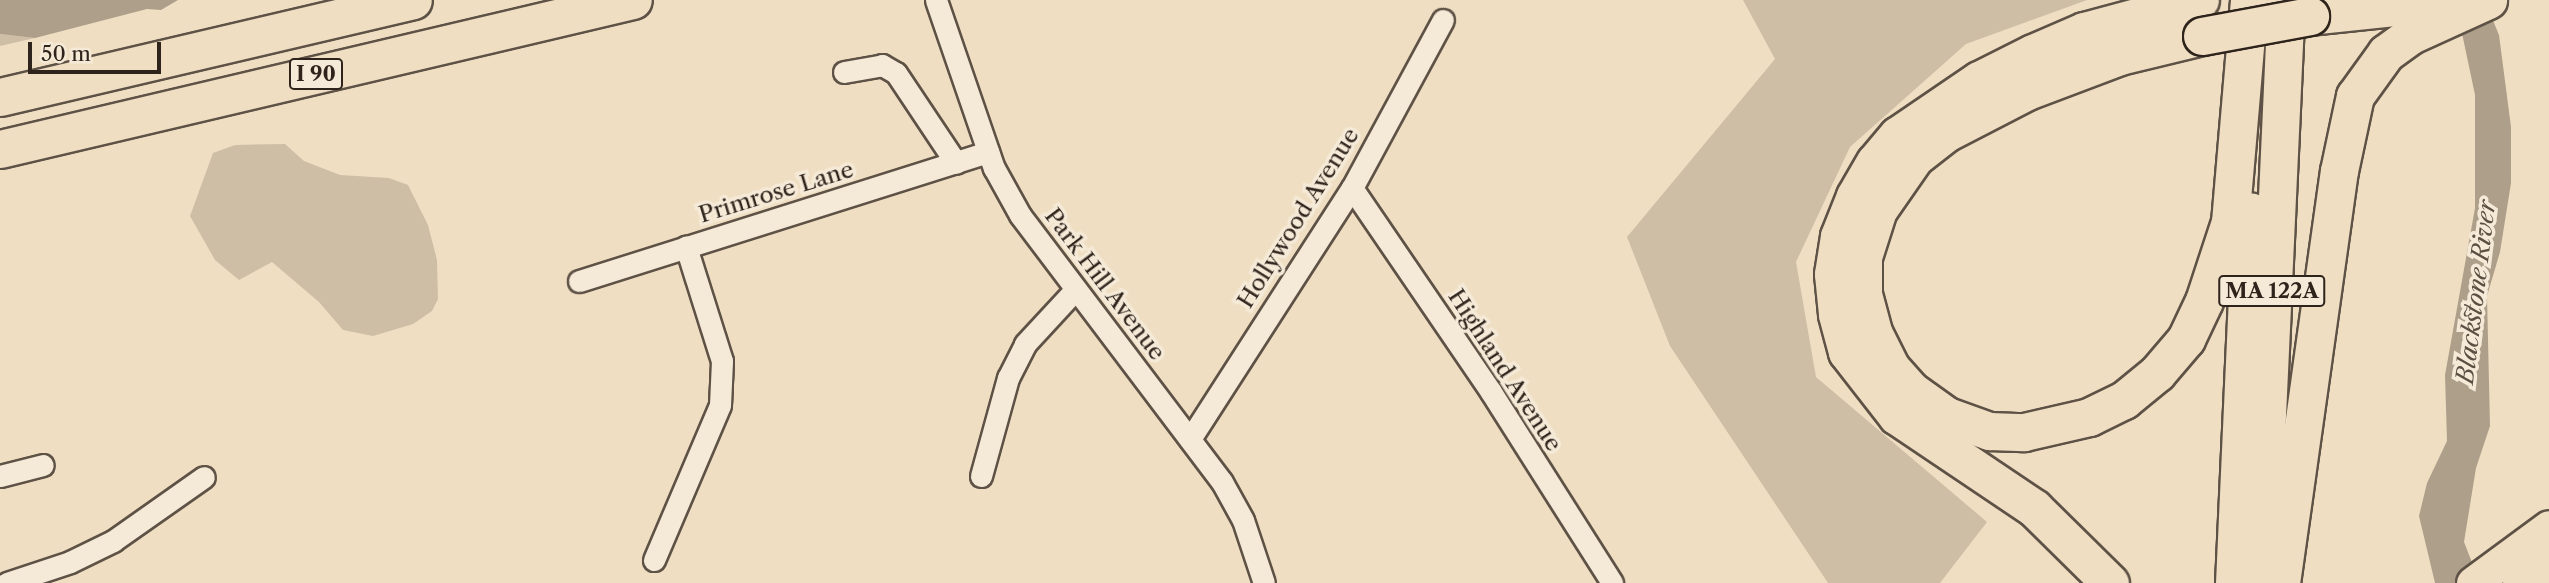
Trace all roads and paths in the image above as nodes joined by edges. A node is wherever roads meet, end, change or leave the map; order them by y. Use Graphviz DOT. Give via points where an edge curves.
graph roads {
  1 [pos="413,0"];
  2 [pos="633,0"];
  3 [pos="936,0"];
  4 [pos="2200,0"];
  5 [pos="2249,0"];
  6 [pos="2255,0"];
  7 [pos="2488,0"];
  8 [pos="2298,8"];
  9 [pos="2441,8"];
  10 [pos="1443,20"];
  11 [pos="844,72"];
  12 [pos="0,97"];
  13 [pos="0,149"];
  14 [pos="988,152"];
  15 [pos="956,163"];
  16 [pos="1352,188"];
  17 [pos="686,247"];
  18 [pos="579,281"];
  19 [pos="1074,291"];
  20 [pos="1190,439"];
  21 [pos="43,465"];
  22 [pos="0,475"];
  23 [pos="981,476"];
  24 [pos="204,477"];
  25 [pos="2549,527"];
  26 [pos="654,560"];
  27 [pos="2549,562"];
  28 [pos="8,583"];
  29 [pos="1264,583"];
  30 [pos="1612,583"];
  31 [pos="2110,583"];
  32 [pos="2234,583"];
  33 [pos="2260,583"];
  34 [pos="2281,583"];
  35 [pos="2473,583"];
  36 [pos="2519,583"];
  1 -- 12 [label="highway, I 90"];
  2 -- 13 [label="highway, I 90"];
  3 -- 14 [label="street, Park Hill Avenue"];
  4 -- 31 [label="highway" via="2084,31 2033,53 1979,80 1898,135 1855,196 1839,236 1833,274 1847,352 1897,416 2034,508"];
  5 -- 8 [label="highway, bridge" via="2230,222 2186,339 2157,373 2124,400 2089,417 2024,432 1989,431 1947,416 1912,391 1891,368 1873,332 1863,295 1863,257 1878,209 1915,157 1946,133 2027,91 2120,56 2202,36"];
  6 -- 32 [label="highway, MA 122A" via="2252,182"];
  7 -- 9 [label="highway"];
  8 -- 9 [label="highway"];
  8 -- 33 [label="highway, MA 122A"];
  9 -- 34 [label="highway" via="2386,53 2367,75 2346,128"];
  10 -- 16 [label="street, Hollywood Avenue"];
  11 -- 15 [label="street" via="882,65 896,73"];
  14 -- 15 [label="street, Primrose Lane"];
  14 -- 19 [label="street, Park Hill Avenue" via="1020,215"];
  15 -- 17 [label="street, Primrose Lane"];
  16 -- 20 [label="street, Hollywood Avenue"];
  16 -- 30 [label="street, Highland Avenue"];
  17 -- 18 [label="street, Primrose Lane"];
  17 -- 26 [label="street" via="722,361 720,405"];
  19 -- 20 [label="street, Park Hill Avenue"];
  19 -- 23 [label="street" via="1026,344 1008,378"];
  20 -- 29 [label="street, Park Hill Avenue" via="1235,504"];
  21 -- 22 [label="street"];
  24 -- 28 [label="street" via="113,541 70,562"];
  25 -- 35 [label="main road"];
  27 -- 36 [label="main road"];
}
